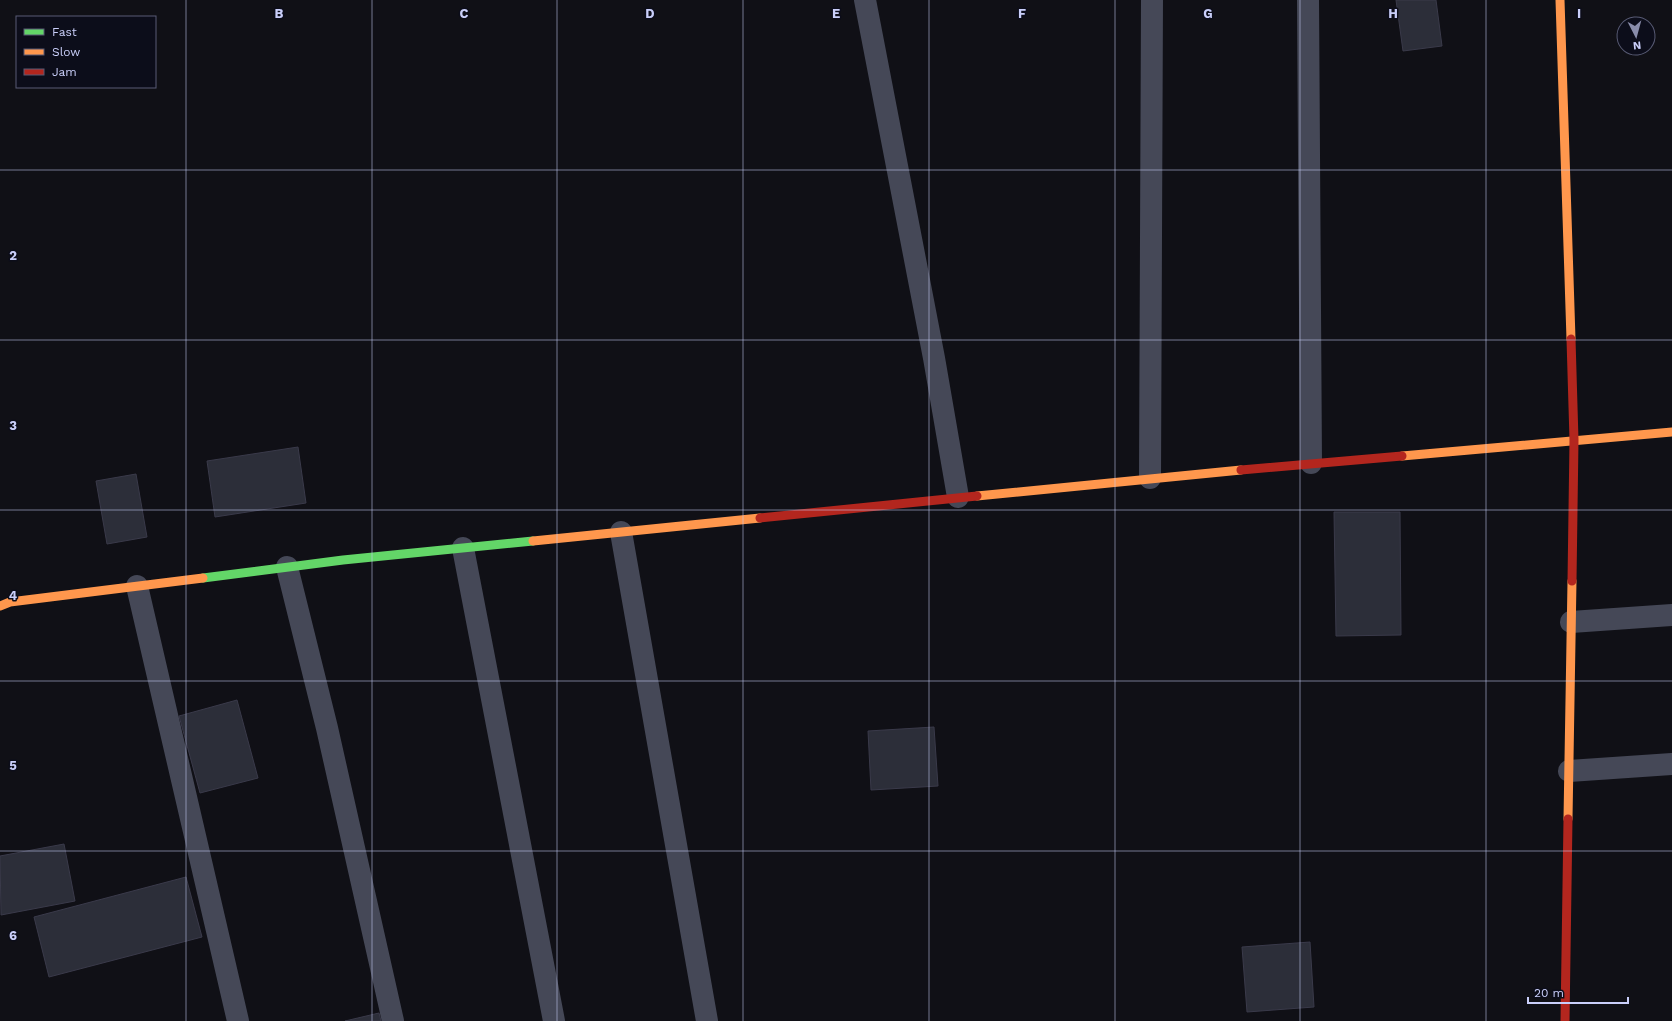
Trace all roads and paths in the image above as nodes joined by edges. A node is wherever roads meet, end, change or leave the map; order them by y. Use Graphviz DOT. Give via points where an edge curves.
graph roads {
  1 [pos="865,0"];
  2 [pos="1152,0"];
  3 [pos="1308,0"];
  4 [pos="1560,0"];
  5 [pos="1672,432"];
  6 [pos="1574,440"];
  7 [pos="1311,463"];
  8 [pos="1150,478"];
  9 [pos="958,497"];
  10 [pos="621,532"];
  11 [pos="463,548"];
  12 [pos="288,567"];
  13 [pos="137,586"];
  14 [pos="0,606"];
  15 [pos="1672,615"];
  16 [pos="1571,622"];
  17 [pos="1672,764"];
  18 [pos="1569,771"];
  19 [pos="238,1021"];
  20 [pos="394,1021"];
  21 [pos="554,1021"];
  22 [pos="707,1021"];
  23 [pos="1564,1021"];
  1 -- 9 [label="street"];
  2 -- 8 [label="street"];
  3 -- 7 [label="street"];
  4 -- 6 [label="main road"];
  5 -- 6 [label="main road"];
  6 -- 7 [label="main road"];
  6 -- 16 [label="main road"];
  7 -- 8 [label="main road"];
  8 -- 9 [label="main road"];
  9 -- 10 [label="main road"];
  10 -- 11 [label="main road"];
  10 -- 22 [label="street"];
  11 -- 12 [label="main road"];
  11 -- 21 [label="street"];
  12 -- 13 [label="main road"];
  12 -- 20 [label="street"];
  13 -- 14 [label="main road" via="10,602"];
  13 -- 19 [label="street"];
  15 -- 16 [label="street"];
  16 -- 18 [label="main road"];
  17 -- 18 [label="street"];
  18 -- 23 [label="main road"];
}
